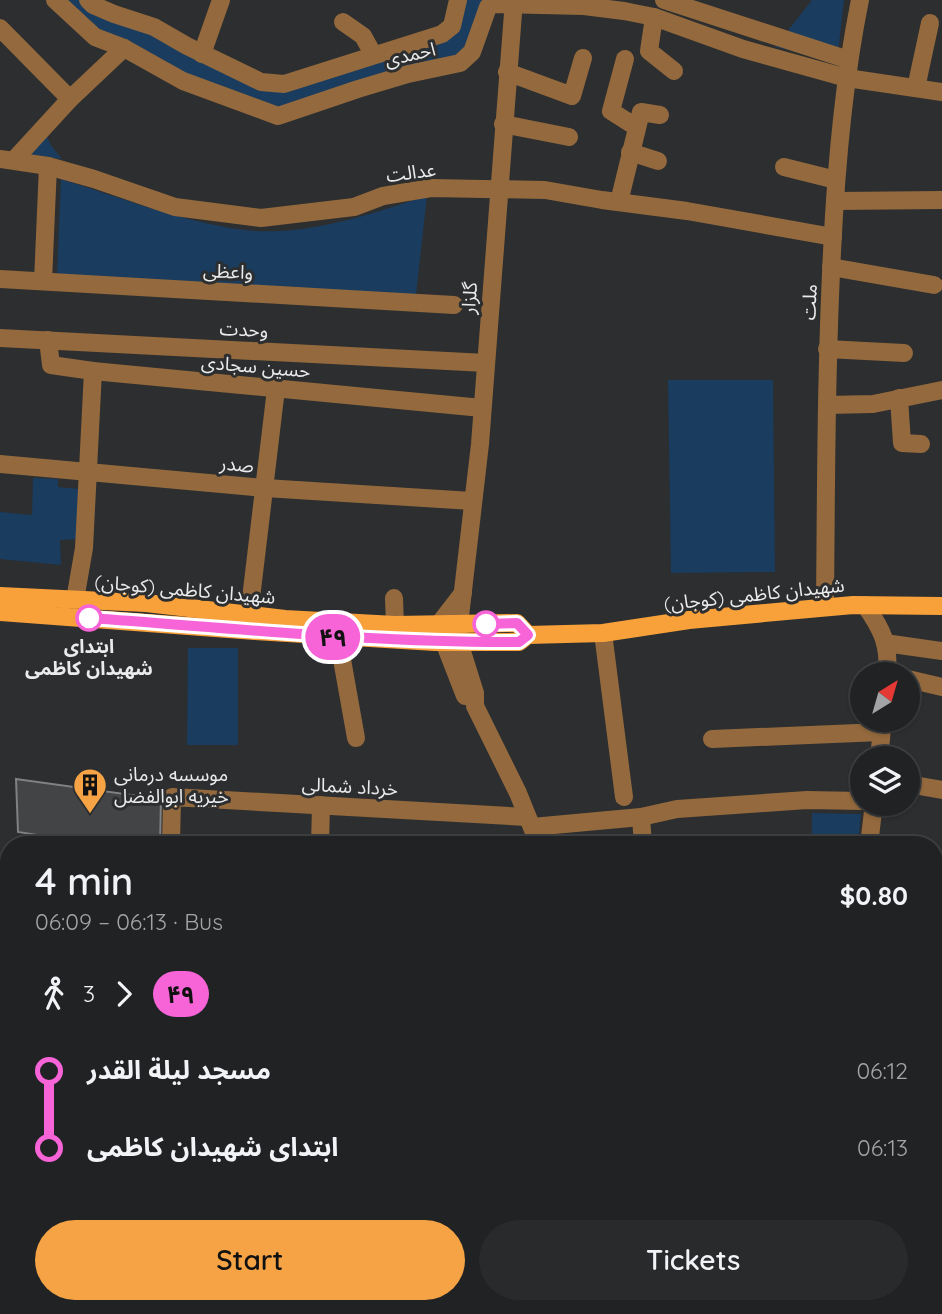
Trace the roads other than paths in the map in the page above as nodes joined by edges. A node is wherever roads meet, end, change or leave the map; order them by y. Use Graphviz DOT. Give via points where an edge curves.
graph roads {
  1 [pos="55,0"];
  2 [pos="221,0"];
  3 [pos="458,0"];
  4 [pos="664,0"];
  5 [pos="860,0"];
  6 [pos="92,2"];
  7 [pos="513,3"];
  8 [pos="654,17"];
  9 [pos="343,22"];
  10 [pos="930,23"];
  11 [pos="0,28"];
  12 [pos="124,48"];
  13 [pos="202,54"];
  14 [pos="373,54"];
  15 [pos="583,58"];
  16 [pos="625,59"];
  17 [pos="848,69"];
  18 [pos="674,71"];
  19 [pos="507,72"];
  20 [pos="916,88"];
  21 [pos="942,92"];
  22 [pos="70,100"];
  23 [pos="660,115"];
  24 [pos="503,124"];
  25 [pos="636,127"];
  26 [pos="569,137"];
  27 [pos="630,152"];
  28 [pos="7,160"];
  29 [pos="658,161"];
  30 [pos="48,166"];
  31 [pos="784,167"];
  32 [pos="836,180"];
  33 [pos="498,190"];
  34 [pos="942,200"];
  35 [pos="835,201"];
  36 [pos="619,202"];
  37 [pos="833,237"];
  38 [pos="831,267"];
  39 [pos="0,279"];
  40 [pos="43,281"];
  41 [pos="933,285"];
  42 [pos="454,305"];
  43 [pos="0,338"];
  44 [pos="48,340"];
  45 [pos="827,349"];
  46 [pos="904,353"];
  47 [pos="486,363"];
  48 [pos="93,371"];
  49 [pos="276,389"];
  50 [pos="942,390"];
  51 [pos="899,398"];
  52 [pos="827,405"];
  53 [pos="482,408"];
  54 [pos="920,444"];
  55 [pos="0,464"];
  56 [pos="88,473"];
  57 [pos="265,488"];
  58 [pos="472,501"];
  59 [pos="463,593"];
  60 [pos="0,596"];
  61 [pos="394,598"];
  62 [pos="75,600"];
  63 [pos="865,605"];
  64 [pos="942,606"];
  65 [pos="825,607"];
  66 [pos="0,612"];
  67 [pos="249,615"];
  68 [pos="439,624"];
  69 [pos="395,625"];
  70 [pos="603,633"];
  71 [pos="454,636"];
  72 [pos="338,637"];
  73 [pos="885,643"];
  74 [pos="942,651"];
  75 [pos="888,662"];
  76 [pos="920,682"];
  77 [pos="942,687"];
  78 [pos="850,728"];
  79 [pos="356,738"];
  80 [pos="712,739"];
  81 [pos="920,786"];
  82 [pos="942,790"];
  83 [pos="624,797"];
  84 [pos="850,801"];
  85 [pos="321,805"];
  86 [pos="872,816"];
  87 [pos="641,817"];
  88 [pos="529,822"];
  89 [pos="171,836"];
  90 [pos="320,836"];
  91 [pos="535,836"];
  92 [pos="642,836"];
  93 [pos="870,836"];
  1 -- 12 [label="street, احمدی" via="95,37"];
  2 -- 13 [label="street"];
  3 -- 14 [label="street, احمدی" via="452,26 442,34"];
  4 -- 17 [label="street"];
  5 -- 17 [label="street, ملت"];
  6 -- 13 [label="street, احمدی" via="155,27"];
  7 -- 8 [label="street, احمدی" via="584,6"];
  7 -- 12 [label="street, احمدی" via="488,7 472,52 460,64 408,74 278,116 183,81"];
  7 -- 19 [label="street, گلزار"];
  8 -- 17 [label="street, احمدی" via="743,49"];
  8 -- 18 [label="street" via="649,51"];
  9 -- 14 [label="street" via="363,36"];
  10 -- 20 [label="street"];
  11 -- 22 [label="street"];
  12 -- 22 [label="street"];
  13 -- 14 [label="street, احمدی" via="261,82 284,83"];
  15 -- 19 [label="street" via="572,96"];
  16 -- 25 [label="street" via="611,111"];
  17 -- 20 [label="street"];
  17 -- 32 [label="street, ملت"];
  19 -- 24 [label="street, گلزار"];
  20 -- 21 [label="street"];
  22 -- 28 [label="street"];
  23 -- 25 [label="street" via="641,112"];
  24 -- 26 [label="street"];
  24 -- 33 [label="street, گلزار"];
  25 -- 27 [label="street"];
  27 -- 29 [label="street"];
  27 -- 36 [label="street"];
  28 -- 30 [label="street, عدالت"];
  30 -- 33 [label="street, عدالت" via="175,207 261,218 354,207 383,195 431,188"];
  30 -- 40 [label="street"];
  31 -- 32 [label="street"];
  32 -- 35 [label="street, ملت"];
  33 -- 36 [label="street, عدالت" via="545,190"];
  33 -- 47 [label="street, گلزار"];
  34 -- 35 [label="street"];
  35 -- 37 [label="street, ملت"];
  36 -- 37 [label="street, عدالت"];
  37 -- 38 [label="street, ملت"];
  38 -- 41 [label="street"];
  38 -- 45 [label="street, ملت"];
  39 -- 40 [label="street, واعظی"];
  40 -- 42 [label="street, واعظی"];
  43 -- 44 [label="street, وحدت"];
  44 -- 47 [label="street, وحدت"];
  44 -- 48 [label="street, حسین سجادی" via="51,365"];
  45 -- 46 [label="street"];
  45 -- 52 [label="street, ملت"];
  47 -- 53 [label="street, گلزار"];
  48 -- 49 [label="street, حسین سجادی"];
  48 -- 56 [label="street"];
  49 -- 53 [label="street, حسین سجادی"];
  49 -- 57 [label="street"];
  50 -- 51 [label="street"];
  51 -- 52 [label="street"];
  51 -- 54 [label="street" via="902,443"];
  52 -- 65 [label="street, ملت"];
  53 -- 58 [label="street, گلزار"];
  55 -- 56 [label="street, صدر"];
  56 -- 57 [label="street, صدر"];
  56 -- 62 [label="street" via="84,548"];
  57 -- 58 [label="street, صدر"];
  57 -- 67 [label="street"];
  58 -- 59 [label="street, گلزار"];
  59 -- 68 [label="street"];
  59 -- 71 [label="street, گلزار"];
  60 -- 62 [label="main road, شهیدان کاظمی (کوجان)"];
  61 -- 69 [label="street"];
  62 -- 67 [label="main road, شهیدان کاظمی (کوجان)"];
  63 -- 64 [label="main road, شهیدان کاظمی (کوجان)"];
  63 -- 65 [label="main road, شهیدان کاظمی (کوجان)"];
  63 -- 73 [label="street"];
  65 -- 70 [label="main road, شهیدان کاظمی (کوجان)"];
  66 -- 72 [label="main road, شهیدان کاظمی (کوجان)"];
  67 -- 69 [label="main road, شهیدان کاظمی (کوجان)"];
  68 -- 69 [label="main road, شهیدان کاظمی (کوجان)"];
  68 -- 71 [label="main road, شهیدان کاظمی (کوجان)"];
  70 -- 71 [label="main road, شهیدان کاظمی (کوجان)" via="528,635 517,623"];
  70 -- 83 [label="street"];
  71 -- 72 [label="main road, شهیدان کاظمی (کوجان)"];
  71 -- 88 [label="street" via="464,694 475,706"];
  72 -- 79 [label="street"];
  73 -- 74 [label="street"];
  73 -- 75 [label="street"];
  76 -- 77 [label="street"];
  78 -- 80 [label="street"];
  81 -- 82 [label="street"];
  84 -- 87 [label="street, خرداد شمالی" via="677,808"];
  85 -- 88 [label="street, خرداد شمالی"];
  85 -- 89 [label="street, خرداد شمالی" via="172,797"];
  85 -- 90 [label="street"];
  86 -- 93 [label="street"];
  87 -- 88 [label="street, خرداد شمالی"];
  87 -- 92 [label="street"];
  88 -- 91 [label="street"];
}
